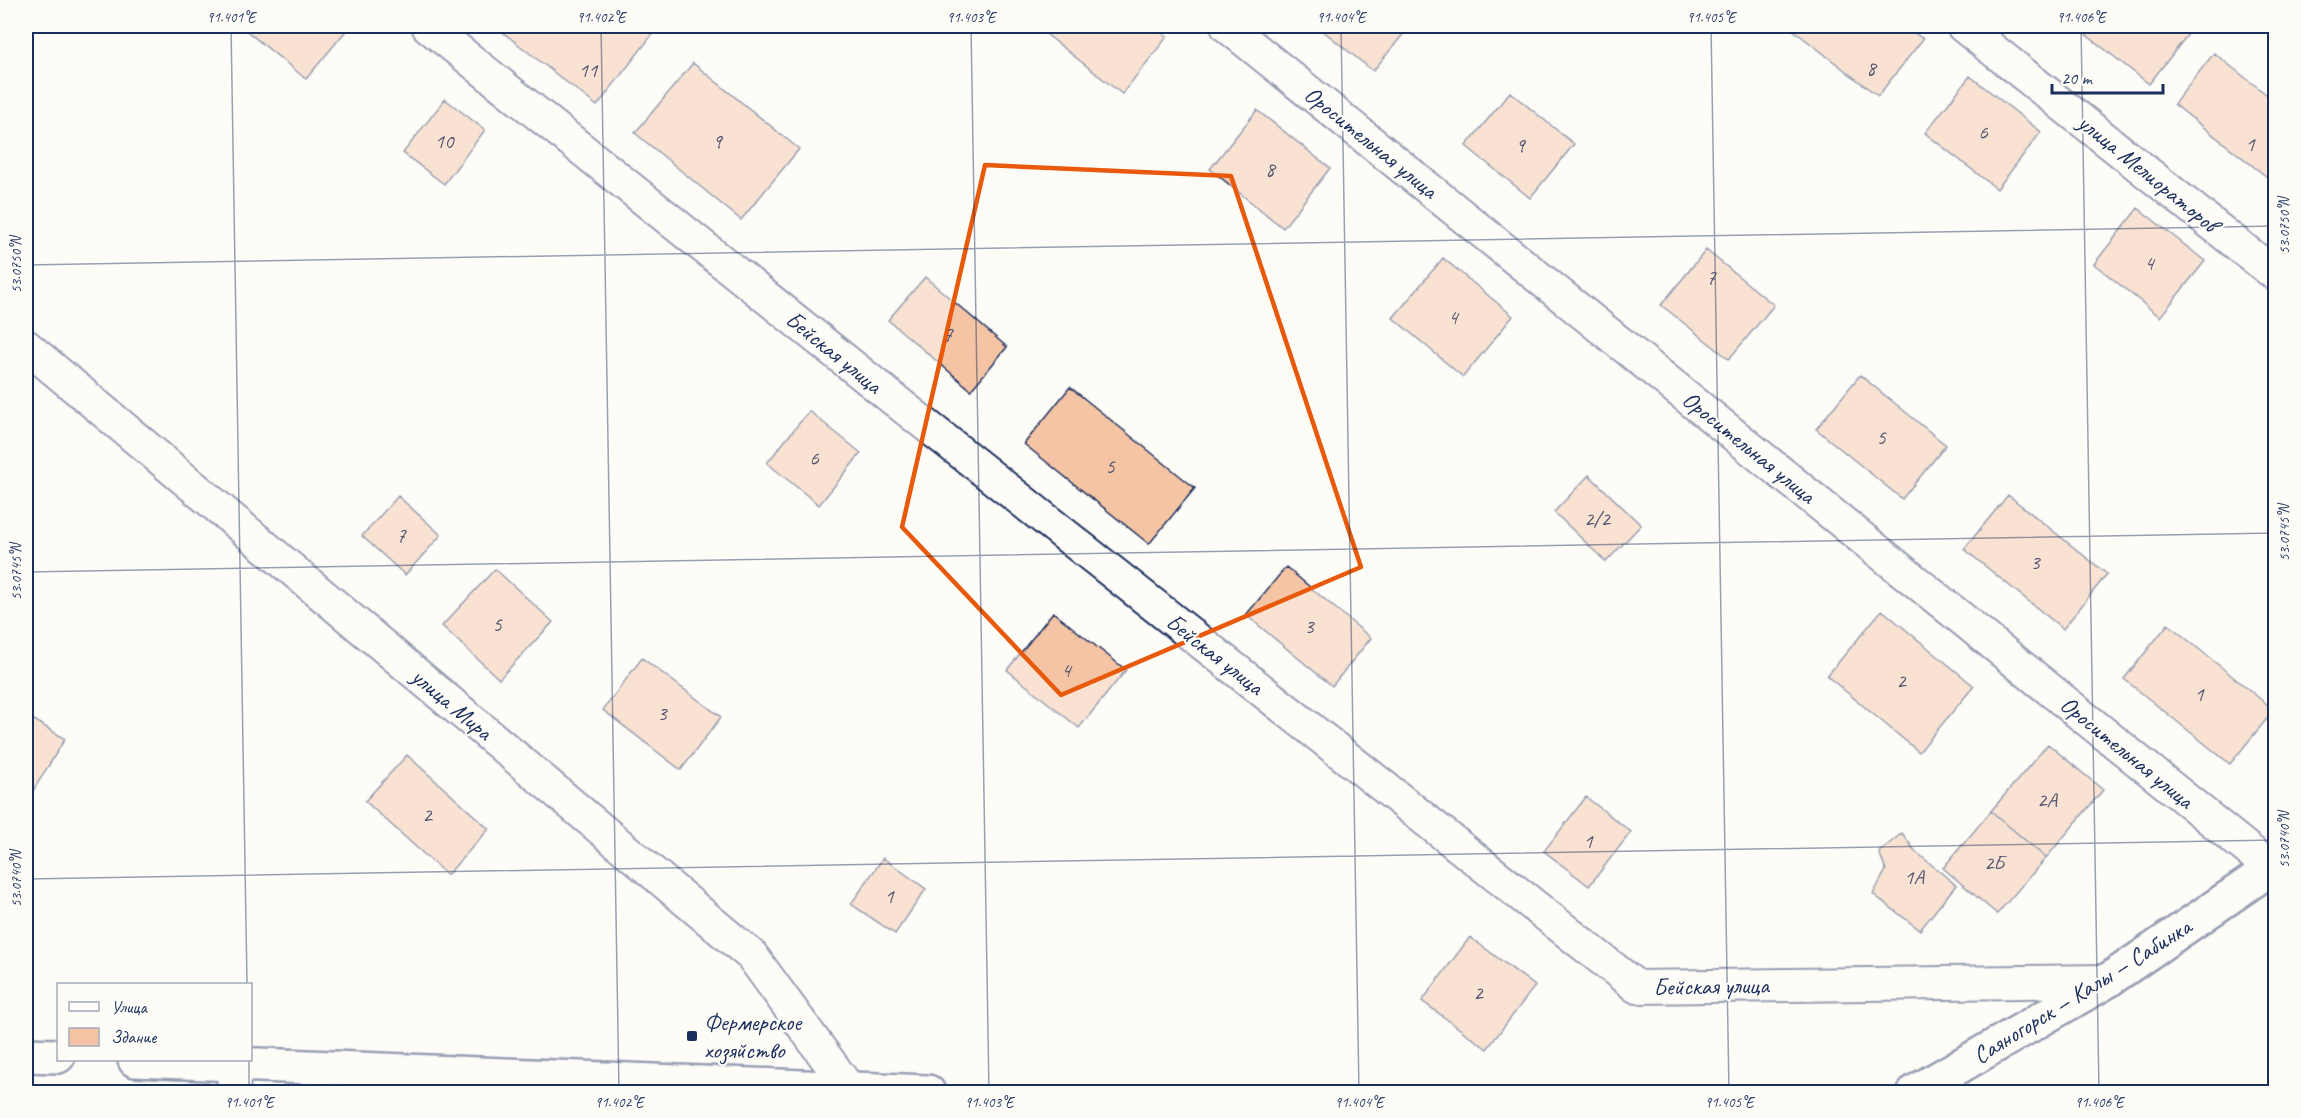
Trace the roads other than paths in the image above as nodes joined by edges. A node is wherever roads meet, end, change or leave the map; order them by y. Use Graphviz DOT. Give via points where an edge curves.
graph roads {
  1 [pos="428,26"];
  2 [pos="1227,26"];
  3 [pos="1963,26"];
  4 [pos="2276,275"];
  5 [pos="26,346"];
  6 [pos="2273,866"];
  7 [pos="2107,981"];
  8 [pos="26,1055"];
  9 [pos="57,1056"];
  10 [pos="145,1061"];
  11 [pos="234,1078"];
  12 [pos="849,1089"];
  13 [pos="928,1092"];
  14 [pos="1915,1092"];
  1 -- 7 [label="street, Бейская улица" via="1637,987"];
  2 -- 6 [label="street, Оросительная улица"];
  3 -- 4 [label="street, улица Мелиораторов"];
  5 -- 12 [label="street, улица Мира" via="752,956"];
  6 -- 7 [label="street, Саяногорск — Калы — Сабинка"];
  7 -- 14 [label="street, Саяногорск — Калы — Сабинка"];
  8 -- 9 [label="street"];
  10 -- 11 [label="street"];
  11 -- 12 [label="street"];
  12 -- 13 [label="street"];
}
